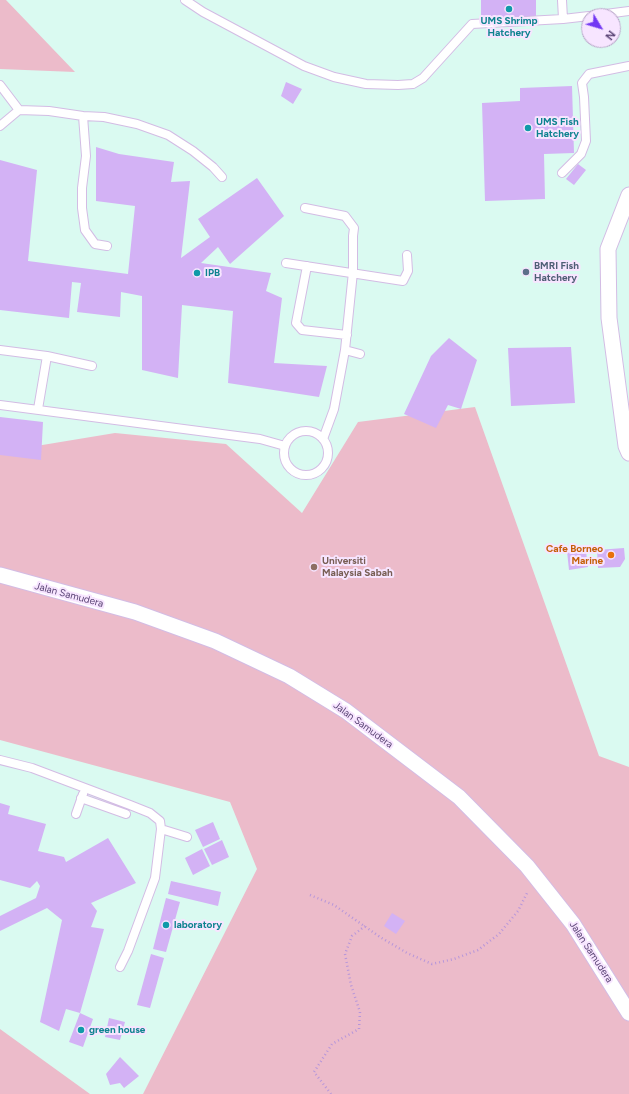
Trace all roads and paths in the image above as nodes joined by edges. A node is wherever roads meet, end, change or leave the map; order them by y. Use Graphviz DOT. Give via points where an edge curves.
graph roads {
  1 [pos="185,0"];
  2 [pos="562,0"];
  3 [pos="581,17"];
  4 [pos="563,19"];
  5 [pos="629,66"];
  6 [pos="0,85"];
  7 [pos="19,110"];
  8 [pos="83,116"];
  9 [pos="0,126"];
  10 [pos="562,173"];
  11 [pos="222,177"];
  12 [pos="629,195"];
  13 [pos="305,208"];
  14 [pos="106,246"];
  15 [pos="407,254"];
  16 [pos="286,263"];
  17 [pos="307,266"];
  18 [pos="353,272"];
  19 [pos="347,335"];
  20 [pos="0,350"];
  21 [pos="345,350"];
  22 [pos="360,354"];
  23 [pos="46,356"];
  24 [pos="92,366"];
  25 [pos="0,405"];
  26 [pos="38,410"];
  27 [pos="323,439"];
  28 [pos="285,446"];
  29 [pos="628,448"];
  30 [pos="0,575"];
  31 [pos="0,760"];
  32 [pos="85,788"];
  33 [pos="81,798"];
  34 [pos="130,805"];
  35 [pos="76,814"];
  36 [pos="161,829"];
  37 [pos="187,836"];
  38 [pos="527,866"];
  39 [pos="310,895"];
  40 [pos="365,926"];
  41 [pos="120,967"];
  42 [pos="629,1013"];
  43 [pos="331,1094"];
  1 -- 4 [label="lane" via="304,66 334,77 366,84 412,84 423,78 472,24"];
  2 -- 4 [label="lane"];
  3 -- 4 [label="lane"];
  5 -- 10 [label="lane" via="589,74 582,83 586,141 581,154"];
  6 -- 7 [label="lane"];
  7 -- 8 [label="lane"];
  7 -- 9 [label="lane"];
  8 -- 11 [label="lane" via="137,124 168,135 193,151"];
  8 -- 14 [label="lane" via="86,156 82,208 85,230 95,244"];
  12 -- 29 [label="street" via="608,249 609,318"];
  13 -- 18 [label="lane" via="345,216 354,228"];
  15 -- 18 [label="lane" via="408,271 404,280"];
  16 -- 17 [label="lane"];
  17 -- 18 [label="lane"];
  17 -- 19 [label="lane" via="296,323 302,330"];
  18 -- 19 [label="lane"];
  19 -- 21 [label="lane"];
  20 -- 23 [label="lane"];
  21 -- 22 [label="lane"];
  21 -- 27 [label="lane" via="334,410"];
  23 -- 24 [label="lane"];
  23 -- 26 [label="lane"];
  25 -- 26 [label="lane"];
  26 -- 28 [label="lane" via="260,439"];
  27 -- 28 [label="lane" via="316,433 306,430 297,432"];
  27 -- 28 [label="lane" via="328,451 325,464 316,473 303,475 291,470 285,459"];
  30 -- 38 [label="street, Jalan Samudera" via="135,612 215,640 289,676 346,710 459,797"];
  31 -- 32 [label="lane" via="32,768"];
  32 -- 33 [label="lane"];
  32 -- 34 [label="lane"];
  33 -- 34 [label="lane" via="124,818"];
  33 -- 35 [label="lane"];
  34 -- 36 [label="lane" via="155,817 160,821"];
  36 -- 37 [label="lane"];
  36 -- 41 [label="lane" via="155,878"];
  38 -- 40 [label="path" via="529,889 518,910 499,934 478,950 460,957 432,964 407,953"];
  38 -- 42 [label="street, Jalan Samudera" via="573,924"];
  39 -- 40 [label="path" via="334,905"];
  40 -- 43 [label="path" via="352,936 345,954 360,1012 358,1029 332,1044 314,1072"];
}
